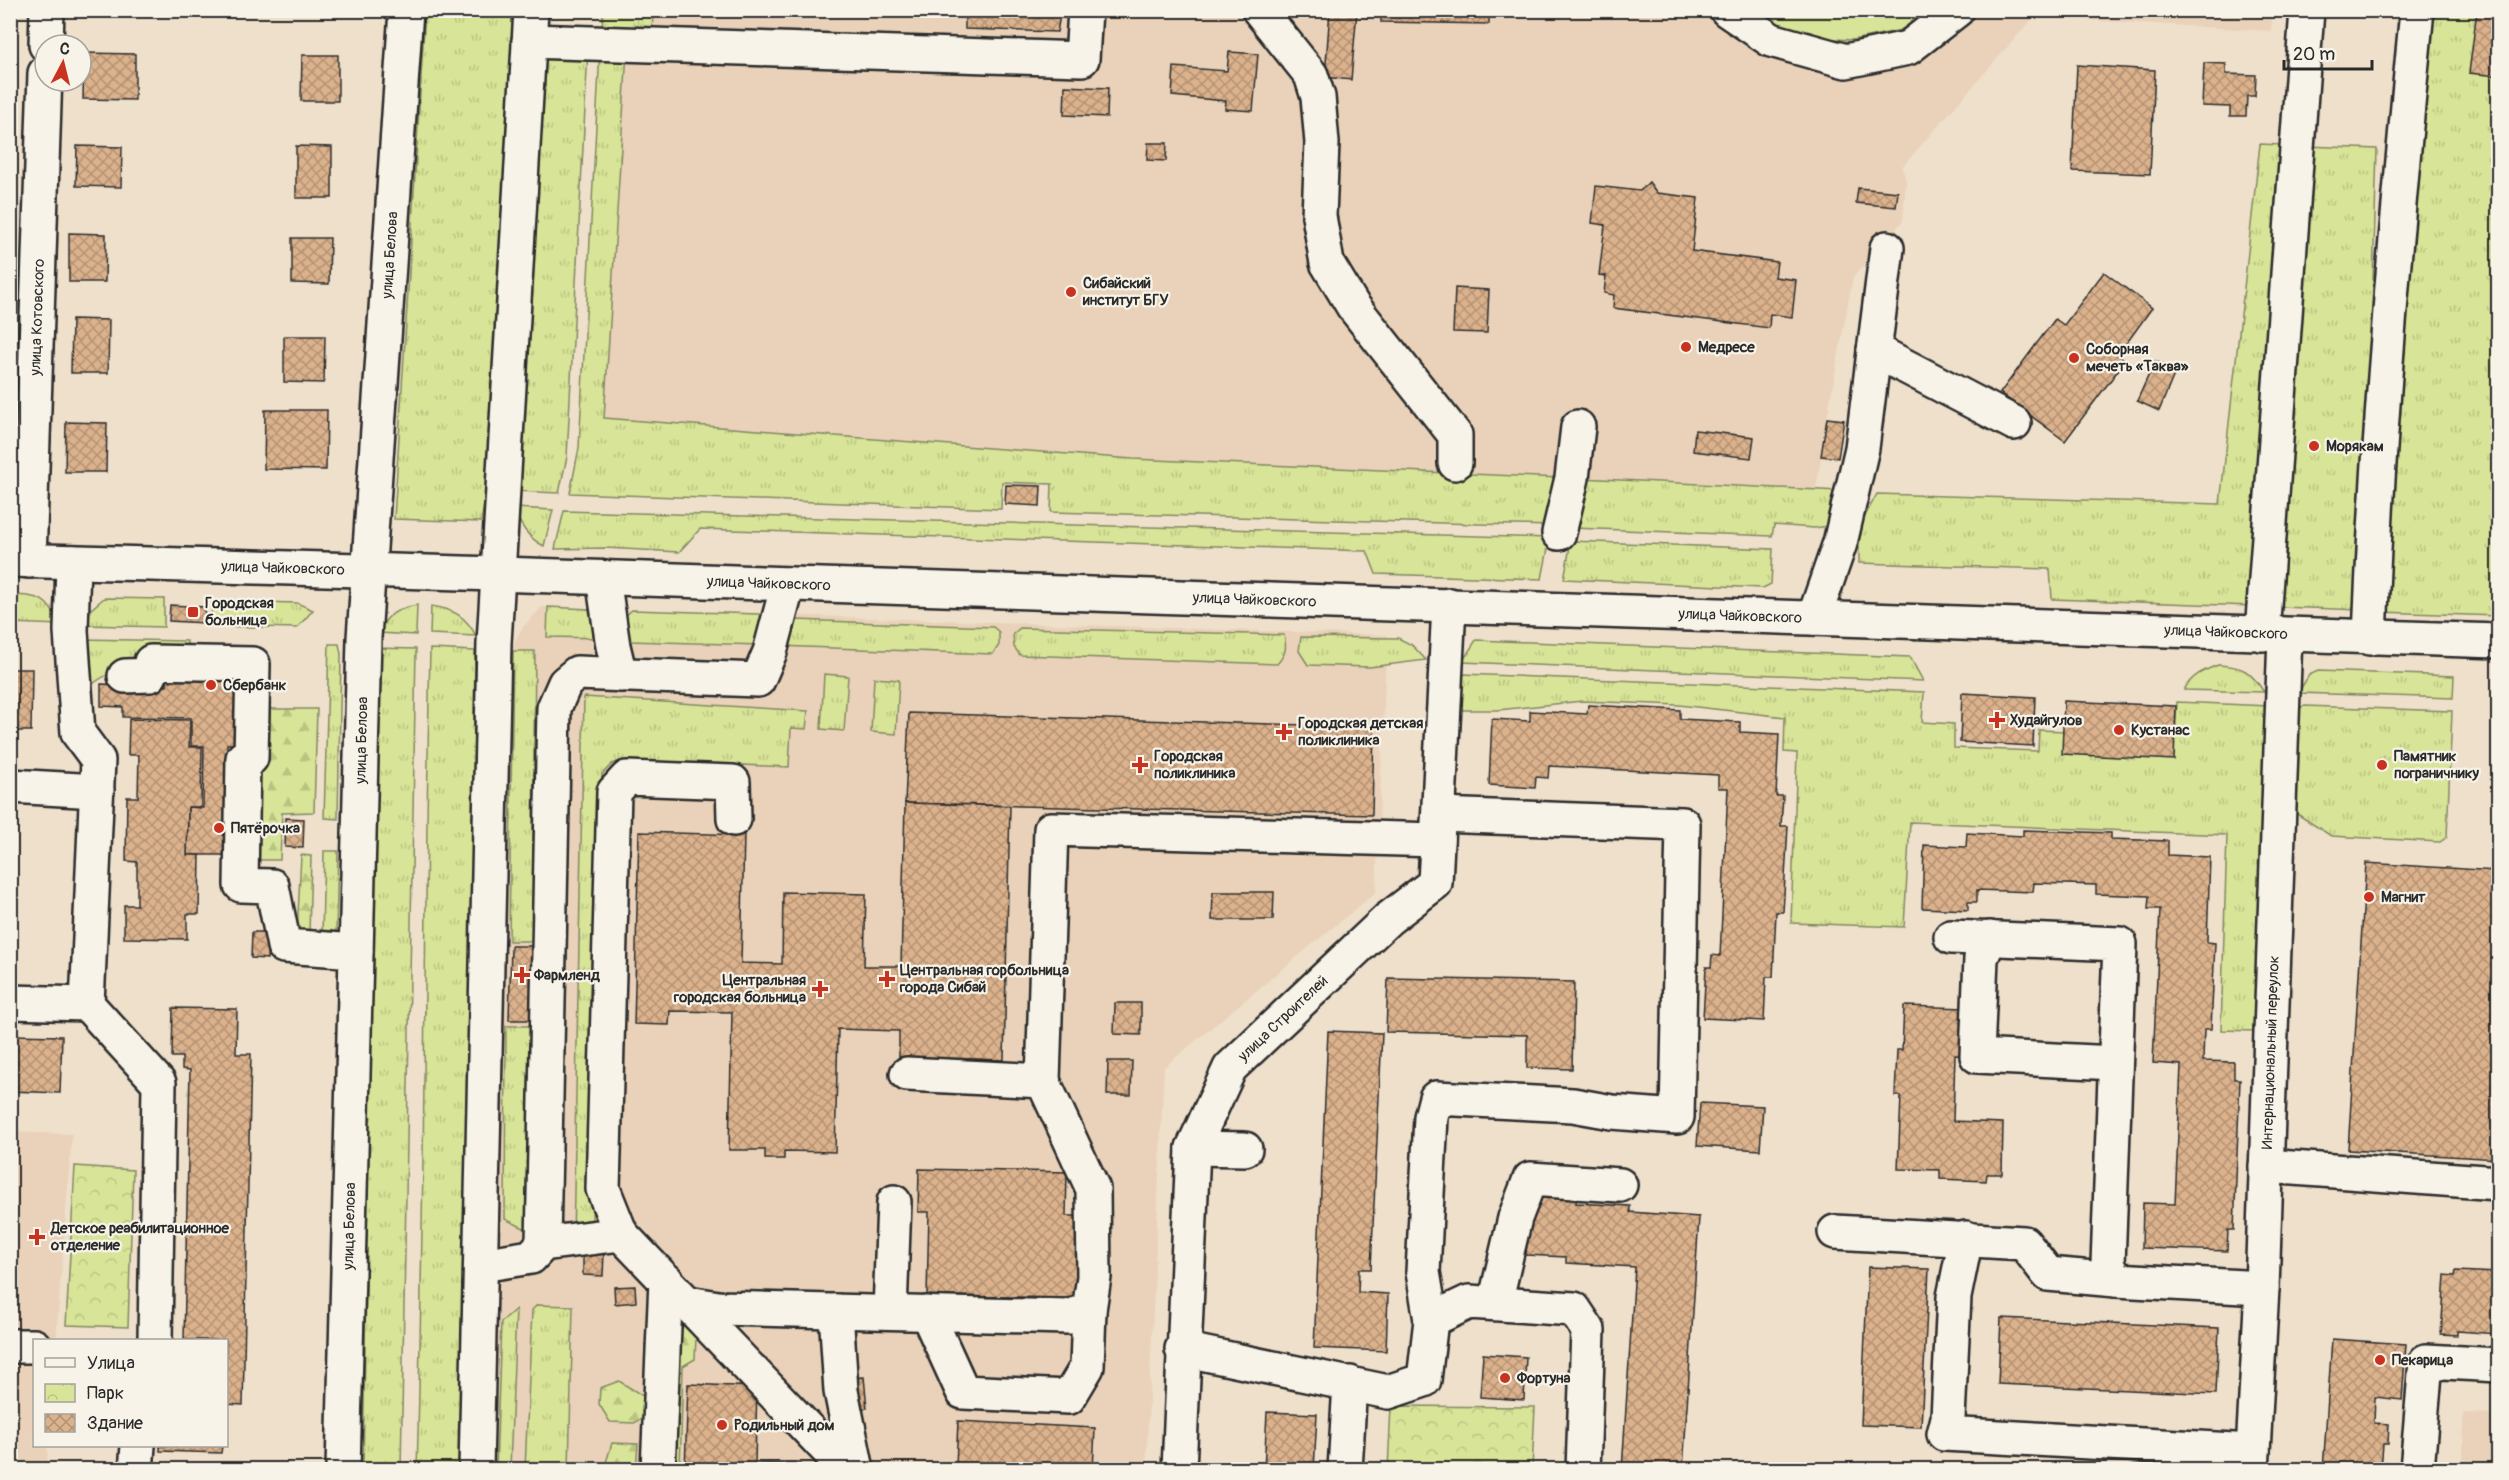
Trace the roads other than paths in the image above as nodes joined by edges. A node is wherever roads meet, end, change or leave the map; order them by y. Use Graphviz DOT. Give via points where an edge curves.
graph roads {
  1 [pos="47,10"];
  2 [pos="406,10"];
  3 [pos="1085,10"];
  4 [pos="1259,10"];
  5 [pos="1727,10"];
  6 [pos="1957,10"];
  7 [pos="2307,10"];
  8 [pos="2417,10"];
  9 [pos="530,26"];
  10 [pos="46,33"];
  11 [pos="44,93"];
  12 [pos="1887,248"];
  13 [pos="1874,350"];
  14 [pos="2014,423"];
  15 [pos="1578,427"];
  16 [pos="1455,463"];
  17 [pos="1559,533"];
  18 [pos="20,561"];
  19 [pos="73,562"];
  20 [pos="369,569"];
  21 [pos="497,574"];
  22 [pos="603,578"];
  23 [pos="788,584"];
  24 [pos="1449,605"];
  25 [pos="1814,618"];
  26 [pos="2274,635"];
  27 [pos="2370,638"];
  28 [pos="2499,642"];
  29 [pos="620,675"];
  30 [pos="125,676"];
  31 [pos="10,786"];
  32 [pos="97,791"];
  33 [pos="734,819"];
  34 [pos="1438,828"];
  35 [pos="1951,937"];
  36 [pos="1990,938"];
  37 [pos="356,951"];
  38 [pos="10,1002"];
  39 [pos="87,1004"];
  40 [pos="2115,1063"];
  41 [pos="907,1074"];
  42 [pos="1043,1081"];
  43 [pos="1192,1148"];
  44 [pos="1245,1149"];
  45 [pos="2266,1166"];
  46 [pos="2499,1183"];
  47 [pos="1620,1185"];
  48 [pos="894,1202"];
  49 [pos="1835,1232"];
  50 [pos="621,1234"];
  51 [pos="1966,1238"];
  52 [pos="543,1244"];
  53 [pos="481,1265"];
  54 [pos="2116,1280"];
  55 [pos="2262,1288"];
  56 [pos="677,1291"];
  57 [pos="1495,1303"];
  58 [pos="1089,1310"];
  59 [pos="837,1311"];
  60 [pos="890,1312"];
  61 [pos="927,1314"];
  62 [pos="1431,1320"];
  63 [pos="155,1339"];
  64 [pos="10,1346"];
  65 [pos="33,1346"];
  66 [pos="1182,1349"];
  67 [pos="2499,1365"];
  68 [pos="1350,1383"];
  69 [pos="138,1447"];
  70 [pos="2252,1460"];
  71 [pos="136,1470"];
  72 [pos="343,1470"];
  73 [pos="476,1470"];
  74 [pos="658,1470"];
  75 [pos="847,1470"];
  76 [pos="857,1470"];
  77 [pos="1179,1470"];
  78 [pos="1345,1470"];
  79 [pos="1582,1470"];
  80 [pos="2417,1470"];
  1 -- 10 [label="street"];
  2 -- 20 [label="street, улица Белова"];
  3 -- 9 [label="street" via="1082,59"];
  4 -- 16 [label="street" via="1311,75 1318,97 1322,143 1319,216 1327,263 1353,306 1455,435"];
  5 -- 6 [label="street" via="1771,40 1846,61 1908,48"];
  7 -- 26 [label="street, Интернациональный переулок"];
  8 -- 27 [label="street" via="2400,189"];
  9 -- 21 [label="street"];
  11 -- 18 [label="street, улица Котовского"];
  12 -- 13 [label="street"];
  13 -- 14 [label="street"];
  13 -- 25 [label="street" via="1862,448 1840,543"];
  15 -- 17 [label="street" via="1572,478"];
  18 -- 19 [label="street, улица Чайковского"];
  19 -- 20 [label="street, улица Чайковского"];
  19 -- 32 [label="street" via="71,631 78,733 98,760"];
  20 -- 21 [label="street, улица Чайковского"];
  20 -- 37 [label="street, улица Белова"];
  21 -- 22 [label="street, улица Чайковского"];
  21 -- 53 [label="street"];
  22 -- 23 [label="street, улица Чайковского"];
  22 -- 29 [label="street"];
  23 -- 24 [label="street, улица Чайковского"];
  23 -- 29 [label="street" via="770,652 758,680"];
  24 -- 25 [label="street, улица Чайковского"];
  24 -- 34 [label="street, улица Строителей"];
  25 -- 26 [label="street, улица Чайковского"];
  26 -- 27 [label="street, улица Чайковского"];
  26 -- 45 [label="street, Интернациональный переулок"];
  27 -- 28 [label="street, улица Чайковского"];
  29 -- 52 [label="street" via="577,674 565,683 554,708"];
  30 -- 37 [label="street" via="150,675 151,662 253,664 251,758 243,758 241,885 272,886 284,946"];
  31 -- 32 [label="street"];
  32 -- 39 [label="street"];
  33 -- 50 [label="street" via="733,782 627,778 614,792 603,1189"];
  34 -- 42 [label="street" via="1050,829"];
  34 -- 43 [label="street, улица Строителей" via="1435,883 1388,919 1230,1068"];
  34 -- 62 [label="street" via="1683,824 1677,1117 1573,1105 1436,1098 1431,1117 1423,1272"];
  35 -- 36 [label="street"];
  36 -- 40 [label="street" via="2120,944"];
  36 -- 40 [label="street" via="1981,958 1977,1056"];
  37 -- 72 [label="street, улица Белова"];
  38 -- 39 [label="street"];
  39 -- 63 [label="street" via="159,1083"];
  40 -- 54 [label="street" via="2108,1264"];
  41 -- 42 [label="street"];
  42 -- 58 [label="street" via="1093,1189 1094,1277"];
  43 -- 44 [label="street"];
  43 -- 66 [label="street, улица Строителей"];
  45 -- 46 [label="street"];
  45 -- 55 [label="street, Интернациональный переулок"];
  47 -- 57 [label="street" via="1530,1179 1515,1218"];
  48 -- 60 [label="street"];
  49 -- 51 [label="street"];
  50 -- 52 [label="street"];
  50 -- 56 [label="street"];
  51 -- 54 [label="street" via="2024,1244 2048,1274"];
  51 -- 70 [label="street" via="1954,1297 1944,1434"];
  52 -- 53 [label="street" via="531,1257"];
  53 -- 73 [label="street"];
  54 -- 55 [label="street"];
  55 -- 70 [label="street, Интернациональный переулок"];
  56 -- 59 [label="street" via="718,1308"];
  56 -- 74 [label="street"];
  56 -- 75 [label="street"];
  57 -- 62 [label="street" via="1469,1302"];
  57 -- 79 [label="street" via="1574,1309 1588,1330"];
  58 -- 61 [label="street" via="1068,1317"];
  58 -- 61 [label="street" via="1087,1366 1069,1397 963,1392"];
  59 -- 60 [label="street"];
  59 -- 76 [label="street" via="841,1391"];
  60 -- 61 [label="street"];
  62 -- 68 [label="street" via="1424,1380 1388,1392"];
  64 -- 65 [label="street"];
  66 -- 68 [label="street"];
  66 -- 77 [label="street, улица Строителей"];
  67 -- 80 [label="street" via="2426,1361"];
  68 -- 78 [label="street"];
  69 -- 71 [label="street"];
}
